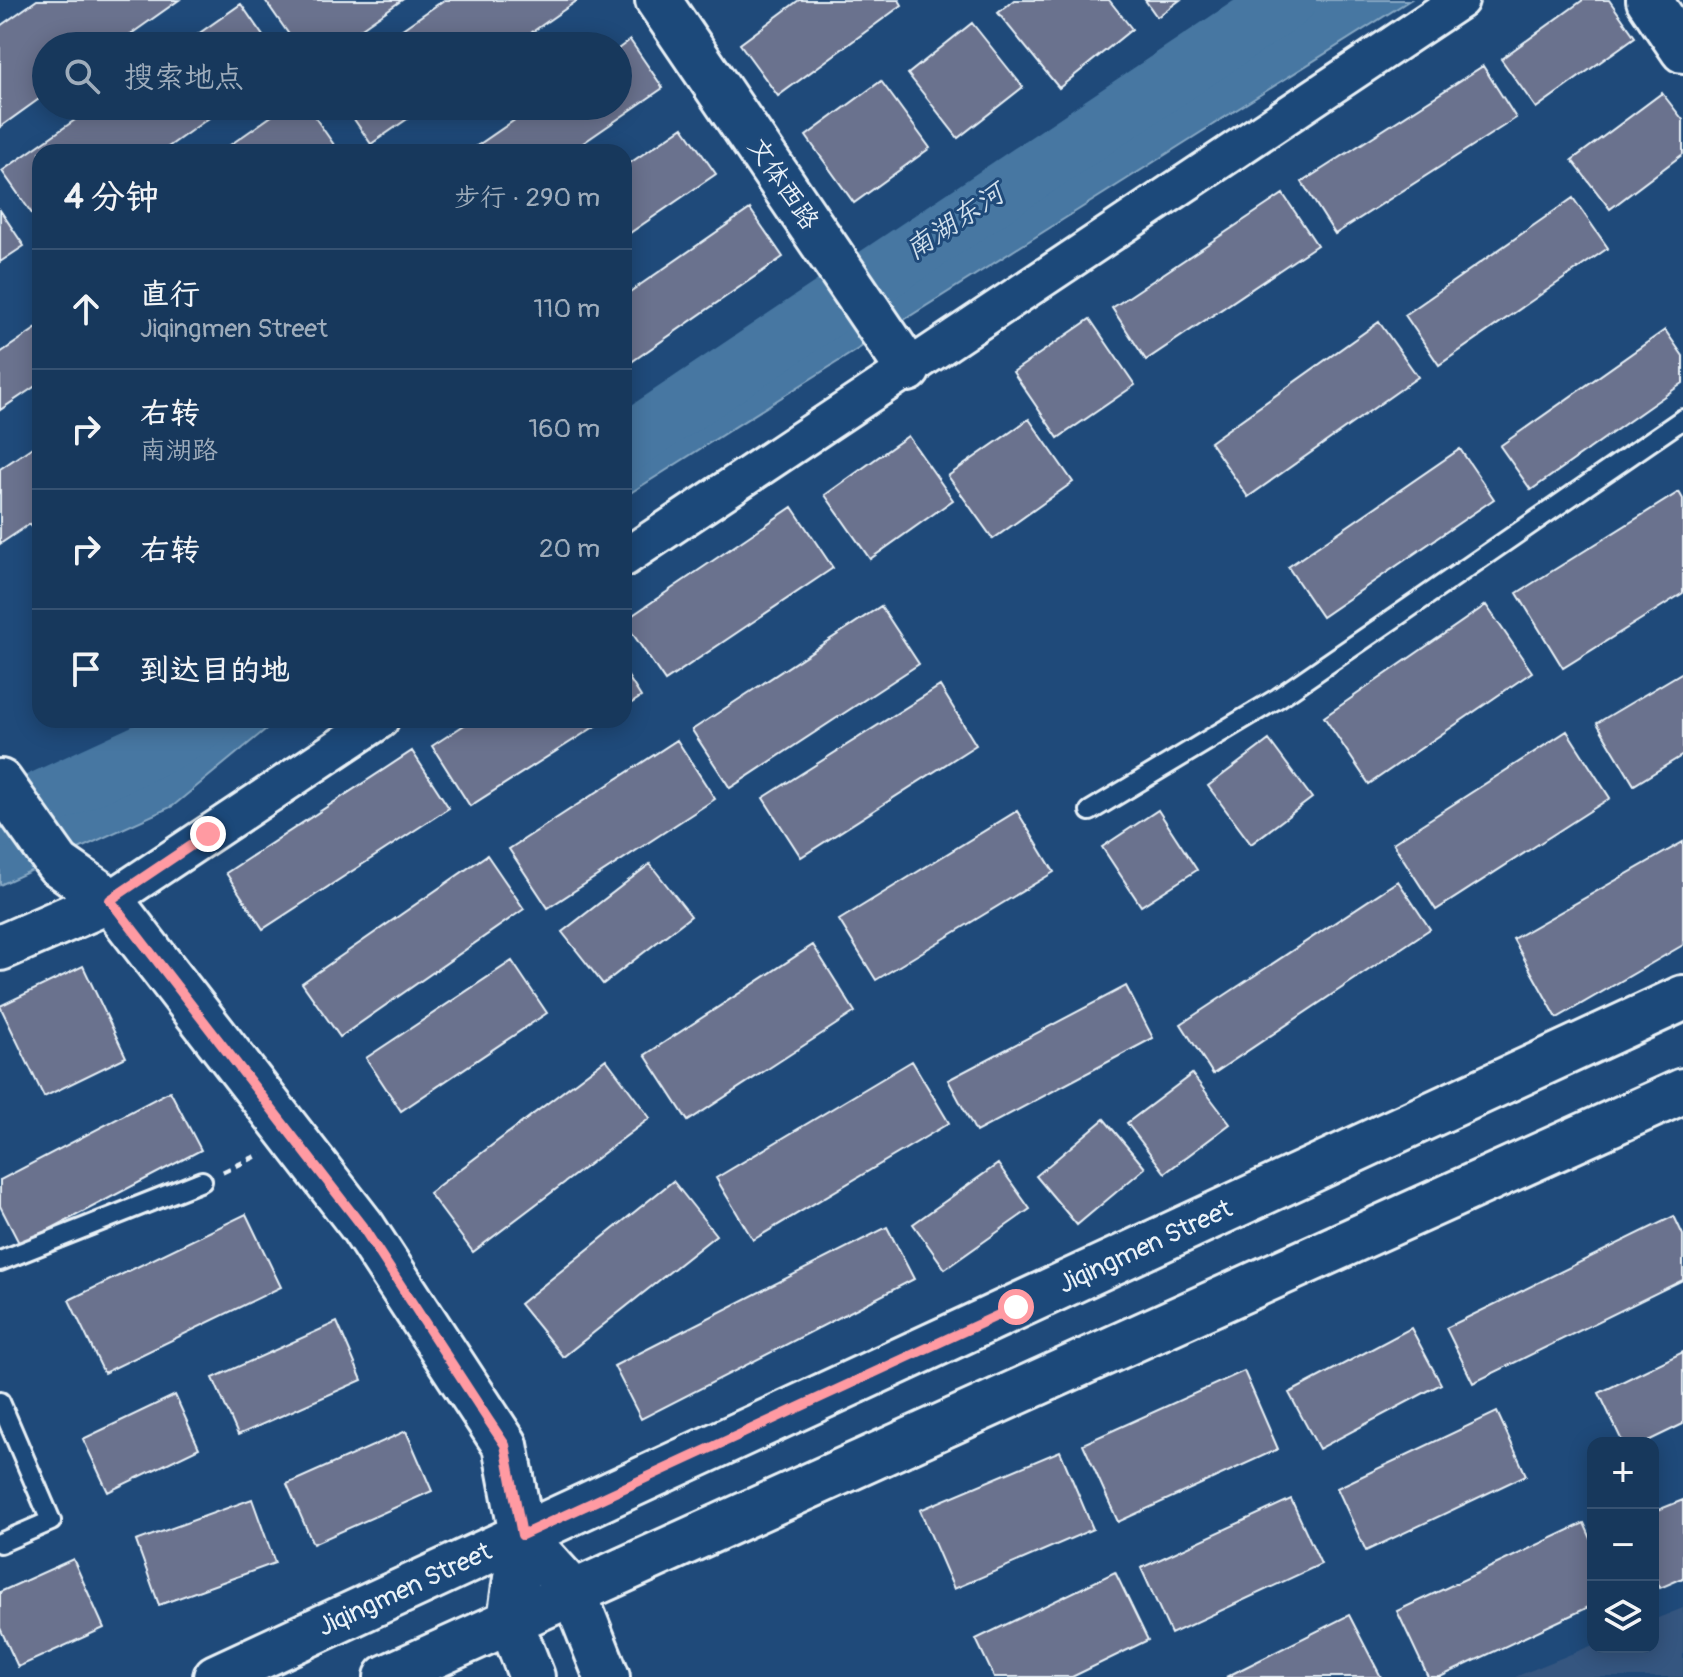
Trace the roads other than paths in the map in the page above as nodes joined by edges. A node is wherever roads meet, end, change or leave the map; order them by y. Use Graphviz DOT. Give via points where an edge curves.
graph roads {
  1 [pos="658,0"];
  2 [pos="1460,0"];
  3 [pos="1649,0"];
  4 [pos="1683,50"];
  5 [pos="908,369"];
  6 [pos="1683,419"];
  7 [pos="632,553"];
  8 [pos="368,728"];
  9 [pos="0,782"];
  10 [pos="1090,811"];
  11 [pos="110,900"];
  12 [pos="0,948"];
  13 [pos="1683,998"];
  14 [pos="1683,1091"];
  15 [pos="202,1181"];
  16 [pos="0,1261"];
  17 [pos="0,1402"];
  18 [pos="522,1535"];
  19 [pos="0,1543"];
  20 [pos="573,1591"];
  21 [pos="510,1621"];
  22 [pos="216,1677"];
  23 [pos="387,1677"];
  24 [pos="532,1677"];
  25 [pos="607,1677"];
  1 -- 5 [label="main road, 文体西路"];
  2 -- 5 [label="street"];
  3 -- 4 [label="main road"];
  5 -- 7 [label="street"];
  6 -- 10 [label="lane" via="1278,698"];
  8 -- 11 [label="street"];
  9 -- 11 [label="main road" via="58,864"];
  11 -- 12 [label="main road"];
  11 -- 18 [label="main road" via="362,1226 505,1445"];
  13 -- 18 [label="main road, Jiqingmen Street"];
  14 -- 20 [label="main road"];
  15 -- 16 [label="lane"];
  17 -- 19 [label="lane" via="51,1521"];
  18 -- 20 [label="main road"];
  18 -- 21 [label="main road"];
  18 -- 22 [label="main road, Jiqingmen Street"];
  20 -- 21 [label="main road"];
  20 -- 25 [label="main road"];
  21 -- 23 [label="main road"];
  21 -- 24 [label="main road"];
}
